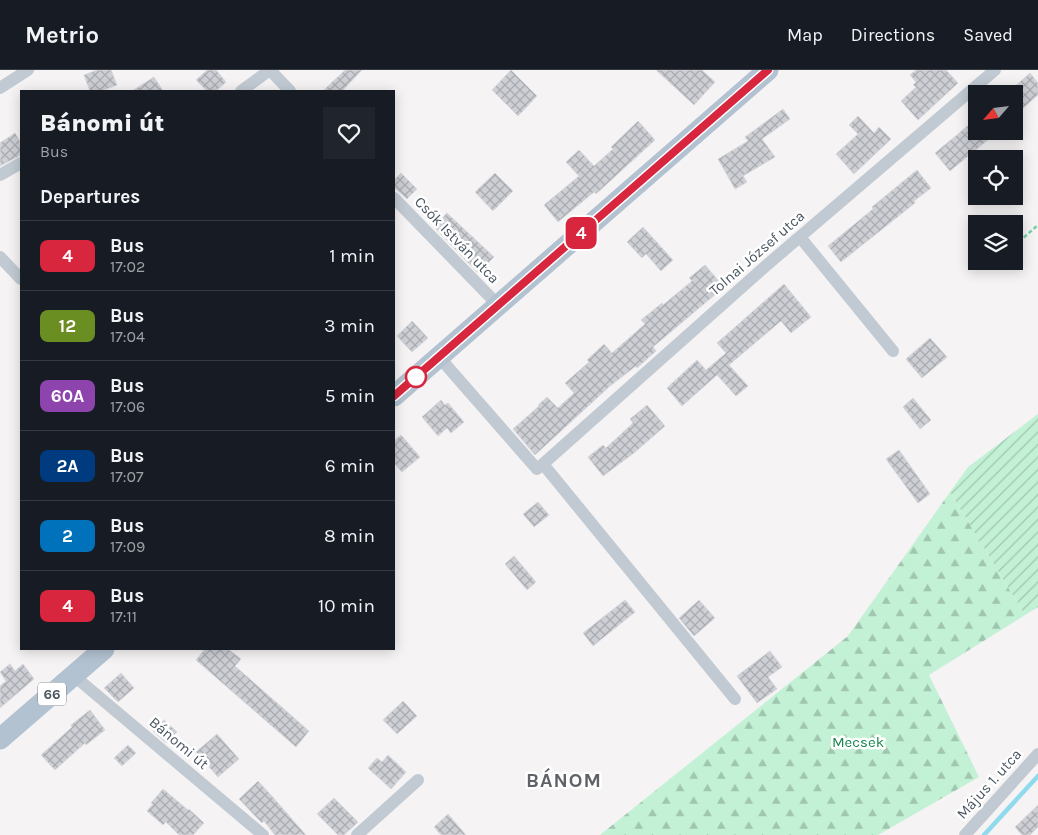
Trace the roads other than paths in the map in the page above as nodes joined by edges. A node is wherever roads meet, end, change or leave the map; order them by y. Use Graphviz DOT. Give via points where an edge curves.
graph roads {
  1 [pos="28,70"];
  2 [pos="270,70"];
  3 [pos="768,70"];
  4 [pos="995,70"];
  5 [pos="0,88"];
  6 [pos="242,90"];
  7 [pos="289,90"];
  8 [pos="20,164"];
  9 [pos="0,175"];
  10 [pos="395,199"];
  11 [pos="800,236"];
  12 [pos="0,257"];
  13 [pos="20,278"];
  14 [pos="498,305"];
  15 [pos="893,351"];
  16 [pos="439,357"];
  17 [pos="395,395"];
  18 [pos="543,464"];
  19 [pos="103,650"];
  20 [pos="74,675"];
  21 [pos="735,699"];
  22 [pos="0,739"];
  23 [pos="1038,754"];
  24 [pos="418,780"];
  25 [pos="263,835"];
  26 [pos="357,835"];
  27 [pos="965,835"];
  1 -- 5 [label="street"];
  2 -- 6 [label="street"];
  2 -- 7 [label="street"];
  3 -- 14 [label="main road"];
  4 -- 11 [label="street, Tolnai József utca"];
  8 -- 9 [label="street"];
  10 -- 14 [label="street, Csók István utca"];
  11 -- 15 [label="street"];
  11 -- 18 [label="street, Tolnai József utca"];
  12 -- 13 [label="street"];
  14 -- 16 [label="main road"];
  16 -- 17 [label="main road"];
  16 -- 18 [label="street" via="537,469"];
  18 -- 21 [label="street"];
  19 -- 20 [label="main road, 66"];
  20 -- 22 [label="main road, 66"];
  20 -- 25 [label="street, Bánomi út"];
  23 -- 27 [label="street, Május 1. utca"];
  24 -- 26 [label="street"];
}
